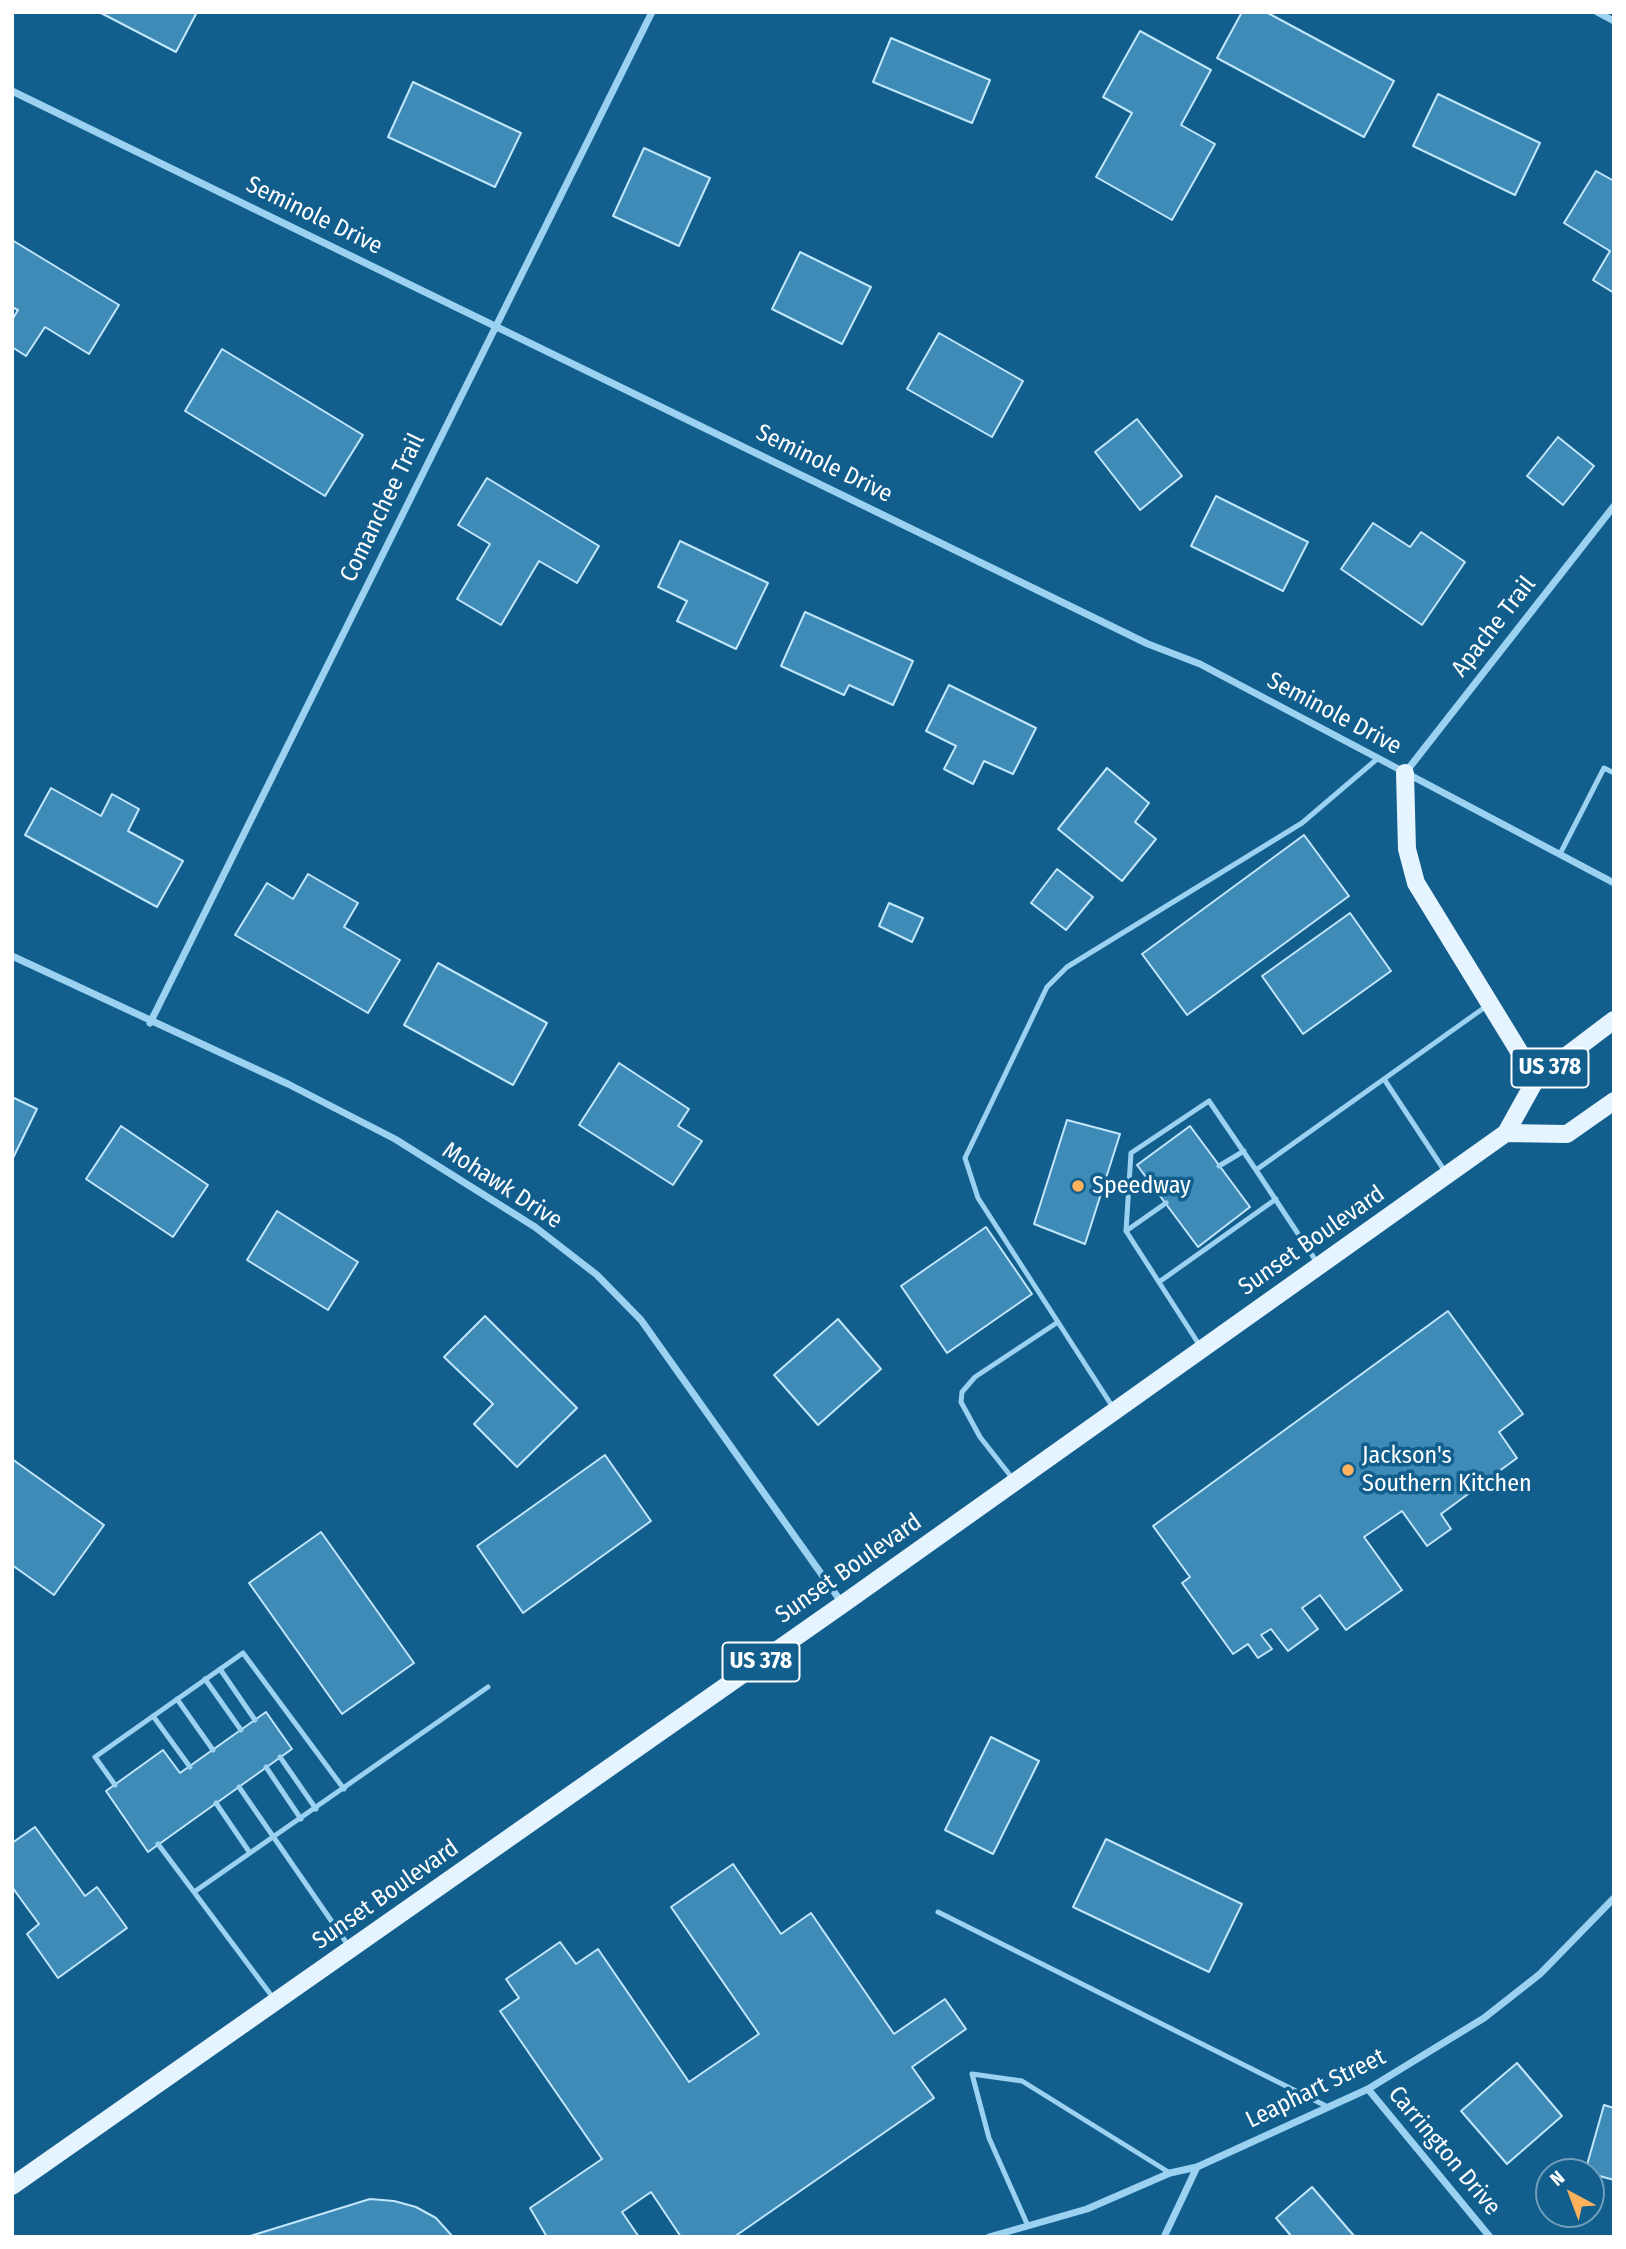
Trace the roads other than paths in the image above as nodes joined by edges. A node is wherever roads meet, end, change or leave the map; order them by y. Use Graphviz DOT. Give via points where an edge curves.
graph roads {
  1 [pos="652,12"];
  2 [pos="1597,12"];
  3 [pos="1614,21"];
  4 [pos="12,91"];
  5 [pos="495,326"];
  6 [pos="1614,506"];
  7 [pos="1377,759"];
  8 [pos="1405,773"];
  9 [pos="1614,774"];
  10 [pos="1560,854"];
  11 [pos="1614,883"];
  12 [pos="12,956"];
  13 [pos="1490,1003"];
  14 [pos="1614,1020"];
  15 [pos="150,1023"];
  16 [pos="1384,1079"];
  17 [pos="1536,1079"];
  18 [pos="1614,1101"];
  19 [pos="1506,1133"];
  20 [pos="1244,1151"];
  21 [pos="1220,1166"];
  22 [pos="1256,1170"];
  23 [pos="1448,1175"];
  24 [pos="1276,1199"];
  25 [pos="1166,1203"];
  26 [pos="1126,1231"];
  27 [pos="1319,1266"];
  28 [pos="1159,1282"];
  29 [pos="1058,1321"];
  30 [pos="1202,1349"];
  31 [pos="1115,1410"];
  32 [pos="1015,1482"];
  33 [pos="843,1604"];
  34 [pos="220,1669"];
  35 [pos="205,1679"];
  36 [pos="488,1687"];
  37 [pos="177,1699"];
  38 [pos="153,1716"];
  39 [pos="255,1720"];
  40 [pos="241,1730"];
  41 [pos="213,1750"];
  42 [pos="281,1757"];
  43 [pos="190,1767"];
  44 [pos="266,1767"];
  45 [pos="115,1785"];
  46 [pos="239,1787"];
  47 [pos="344,1789"];
  48 [pos="216,1803"];
  49 [pos="316,1809"];
  50 [pos="302,1819"];
  51 [pos="274,1838"];
  52 [pos="158,1844"];
  53 [pos="250,1853"];
  54 [pos="194,1892"];
  55 [pos="1614,1898"];
  56 [pos="938,1912"];
  57 [pos="351,1949"];
  58 [pos="275,2002"];
  59 [pos="1368,2089"];
  60 [pos="1328,2107"];
  61 [pos="1197,2167"];
  62 [pos="1170,2173"];
  63 [pos="12,2186"];
  64 [pos="1028,2226"];
  65 [pos="989,2237"];
  66 [pos="1164,2237"];
  67 [pos="1490,2237"];
  1 -- 5 [label="street, Comanchee Trail"];
  2 -- 3 [label="street"];
  4 -- 5 [label="street, Seminole Drive"];
  5 -- 7 [label="street, Seminole Drive" via="1136,638 1200,664"];
  5 -- 15 [label="street, Comanchee Trail"];
  6 -- 8 [label="street, Apache Trail"];
  7 -- 8 [label="street, Seminole Drive"];
  7 -- 29 [label="lane" via="1302,823 1067,967 1048,987 964,1157 978,1198"];
  8 -- 10 [label="street, Seminole Drive"];
  8 -- 13 [label="main road" via="1407,849 1416,883"];
  9 -- 10 [label="lane" via="1604,768"];
  10 -- 11 [label="street, Seminole Drive"];
  12 -- 15 [label="street, Mohawk Drive"];
  13 -- 16 [label="lane"];
  13 -- 17 [label="main road"];
  14 -- 17 [label="main road, Sunset Boulevard / US 378"];
  15 -- 33 [label="street, Mohawk Drive" via="288,1084 395,1139 535,1227 597,1275 641,1320"];
  16 -- 22 [label="lane"];
  16 -- 23 [label="lane"];
  17 -- 19 [label="main road, Sunset Boulevard / US 378"];
  18 -- 19 [label="main road, US 378" via="1567,1134"];
  19 -- 23 [label="main road, Sunset Boulevard / US 378"];
  20 -- 21 [label="lane"];
  20 -- 22 [label="lane"];
  20 -- 26 [label="lane" via="1209,1101 1131,1153"];
  22 -- 24 [label="lane"];
  23 -- 27 [label="main road, Sunset Boulevard / US 378"];
  24 -- 27 [label="lane"];
  24 -- 28 [label="lane"];
  25 -- 26 [label="lane"];
  26 -- 28 [label="lane"];
  27 -- 30 [label="main road, Sunset Boulevard / US 378"];
  28 -- 30 [label="lane"];
  29 -- 31 [label="lane"];
  29 -- 32 [label="lane" via="975,1377 962,1392 961,1402 980,1437"];
  30 -- 31 [label="main road, Sunset Boulevard / US 378"];
  31 -- 32 [label="main road, Sunset Boulevard / US 378"];
  32 -- 33 [label="main road, Sunset Boulevard / US 378"];
  33 -- 57 [label="main road, Sunset Boulevard / US 378"];
  34 -- 35 [label="lane"];
  34 -- 39 [label="lane"];
  34 -- 47 [label="lane" via="243,1653"];
  35 -- 37 [label="lane"];
  35 -- 40 [label="lane"];
  36 -- 47 [label="lane"];
  37 -- 38 [label="lane"];
  37 -- 41 [label="lane"];
  38 -- 43 [label="lane"];
  38 -- 45 [label="lane" via="95,1757"];
  42 -- 49 [label="lane"];
  44 -- 50 [label="lane"];
  46 -- 51 [label="lane"];
  47 -- 49 [label="lane"];
  48 -- 53 [label="lane"];
  49 -- 50 [label="lane"];
  50 -- 51 [label="lane"];
  51 -- 53 [label="lane"];
  51 -- 57 [label="lane"];
  52 -- 54 [label="lane"];
  53 -- 54 [label="lane"];
  54 -- 58 [label="lane"];
  55 -- 59 [label="street, Leaphart Street" via="1540,1973 1484,2018"];
  56 -- 60 [label="lane"];
  57 -- 58 [label="main road, Sunset Boulevard / US 378"];
  58 -- 63 [label="main road, Sunset Boulevard / US 378"];
  59 -- 60 [label="street, Leaphart Street"];
  59 -- 67 [label="street, Carrington Drive"];
  60 -- 61 [label="street, Leaphart Street"];
  61 -- 62 [label="street, Leaphart Street"];
  61 -- 66 [label="street"];
  62 -- 64 [label="street, Leaphart Street" via="1087,2209"];
  62 -- 64 [label="lane" via="1022,2081 972,2074 989,2138"];
  64 -- 65 [label="street, Leaphart Street"];
}
